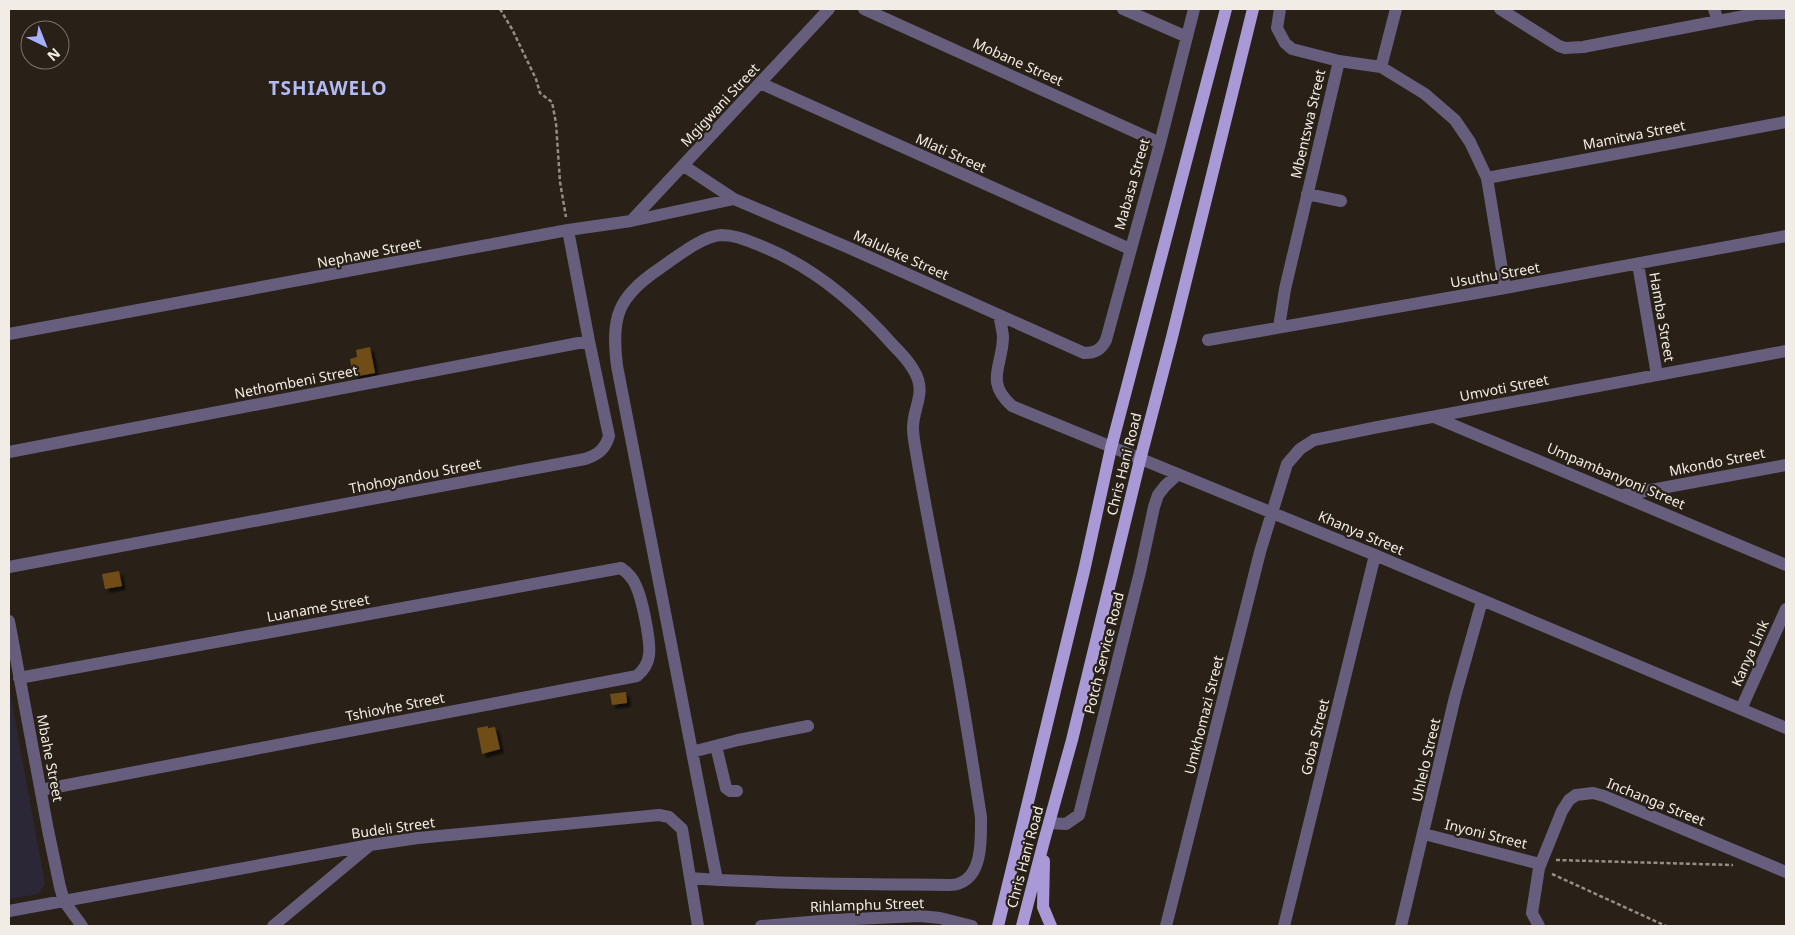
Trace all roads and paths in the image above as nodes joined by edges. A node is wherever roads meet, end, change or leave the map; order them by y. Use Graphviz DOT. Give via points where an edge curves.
graph roads {
  1 [pos="500,9"];
  2 [pos="829,9"];
  3 [pos="864,9"];
  4 [pos="1123,9"];
  5 [pos="1194,9"];
  6 [pos="1226,9"];
  7 [pos="1253,9"];
  8 [pos="1280,9"];
  9 [pos="1396,9"];
  10 [pos="1500,9"];
  11 [pos="1786,13"];
  12 [pos="1716,15"];
  13 [pos="1187,37"];
  14 [pos="1339,61"];
  15 [pos="1381,67"];
  16 [pos="760,83"];
  17 [pos="1786,122"];
  18 [pos="1160,143"];
  19 [pos="684,166"];
  20 [pos="1487,178"];
  21 [pos="1307,194"];
  22 [pos="734,199"];
  23 [pos="1341,201"];
  24 [pos="631,221"];
  25 [pos="568,230"];
  26 [pos="1786,236"];
  27 [pos="1130,249"];
  28 [pos="1638,264"];
  29 [pos="1506,288"];
  30 [pos="999,316"];
  31 [pos="1279,327"];
  32 [pos="9,334"];
  33 [pos="1106,340"];
  34 [pos="1208,340"];
  35 [pos="589,341"];
  36 [pos="1786,351"];
  37 [pos="1657,375"];
  38 [pos="1434,416"];
  39 [pos="1111,448"];
  40 [pos="9,452"];
  41 [pos="1140,460"];
  42 [pos="1786,465"];
  43 [pos="1178,474"];
  44 [pos="1624,495"];
  45 [pos="1272,512"];
  46 [pos="1375,555"];
  47 [pos="1786,565"];
  48 [pos="9,567"];
  49 [pos="621,568"];
  50 [pos="1482,600"];
  51 [pos="1786,609"];
  52 [pos="9,621"];
  53 [pos="19,678"];
  54 [pos="1741,709"];
  55 [pos="808,726"];
  56 [pos="1786,728"];
  57 [pos="716,746"];
  58 [pos="692,752"];
  59 [pos="41,790"];
  60 [pos="737,791"];
  61 [pos="1049,823"];
  62 [pos="1424,834"];
  63 [pos="1044,841"];
  64 [pos="370,845"];
  65 [pos="1540,864"];
  66 [pos="1734,865"];
  67 [pos="1786,872"];
  68 [pos="690,878"];
  69 [pos="717,880"];
  70 [pos="64,900"];
  71 [pos="9,911"];
  72 [pos="82,926"];
  73 [pos="274,926"];
  74 [pos="698,926"];
  75 [pos="762,926"];
  76 [pos="972,926"];
  77 [pos="998,926"];
  78 [pos="1022,926"];
  79 [pos="1052,926"];
  80 [pos="1166,926"];
  81 [pos="1284,926"];
  82 [pos="1400,926"];
  83 [pos="1539,926"];
  84 [pos="1666,926"];
  1 -- 25 [label="path" via="540,93 552,102"];
  2 -- 16 [label="street, Mgigwani Street"];
  3 -- 18 [label="street, Mobane Street"];
  4 -- 13 [label="street"];
  5 -- 13 [label="street, Mabasa Street"];
  6 -- 39 [label="main road, Chris Hani Road"];
  7 -- 41 [label="main road, Chris Hani Road"];
  8 -- 14 [label="street" via="1277,28 1285,43 1292,48"];
  9 -- 15 [label="street"];
  10 -- 12 [label="street" via="1565,48"];
  11 -- 12 [label="street"];
  13 -- 18 [label="street, Mabasa Street"];
  14 -- 15 [label="street"];
  14 -- 21 [label="street, Mbentswa Street"];
  15 -- 20 [label="street" via="1425,94 1455,120 1470,142"];
  16 -- 19 [label="street, Mgigwani Street"];
  16 -- 27 [label="street, Mlati Street"];
  17 -- 20 [label="street, Mamitwa Street"];
  18 -- 27 [label="street, Mabasa Street"];
  19 -- 22 [label="street, Maluleke Street"];
  19 -- 24 [label="street, Mgigwani Street"];
  20 -- 29 [label="street"];
  21 -- 23 [label="street, Mbentswa Street"];
  21 -- 31 [label="street, Mbentswa Street"];
  22 -- 24 [label="street, Nephawe Street"];
  22 -- 30 [label="street, Maluleke Street"];
  24 -- 25 [label="street, Nephawe Street"];
  25 -- 32 [label="street, Nephawe Street"];
  25 -- 35 [label="street, Thohoyandou Street"];
  26 -- 28 [label="street, Usuthu Street"];
  27 -- 33 [label="street, Mabasa Street"];
  28 -- 29 [label="street, Usuthu Street"];
  28 -- 37 [label="street, Hamba Street"];
  29 -- 31 [label="street, Usuthu Street"];
  30 -- 33 [label="street, Maluleke Street" via="1084,353 1098,350"];
  30 -- 39 [label="street, Khanya Street" via="1003,337 996,384 1005,400 1012,406"];
  31 -- 34 [label="street, Usuthu Street"];
  35 -- 40 [label="street, Nethombeni Street"];
  35 -- 48 [label="street, Thohoyandou Street" via="609,436 602,451 591,457"];
  36 -- 37 [label="street, Umvoti Street"];
  37 -- 38 [label="street, Umvoti Street"];
  38 -- 44 [label="street, Umpambanyoni Street"];
  38 -- 45 [label="street, Umvoti Street" via="1306,444 1287,464"];
  39 -- 41 [label="street, Khanya Street"];
  39 -- 77 [label="main road, Chris Hani Road"];
  41 -- 43 [label="street, Khanya Street"];
  41 -- 61 [label="main road, Chris Hani Road"];
  42 -- 44 [label="street, Mkondo Street"];
  43 -- 45 [label="street, Khanya Street"];
  43 -- 61 [label="street, Potch Service Road" via="1158,495 1154,507 1079,815 1066,824"];
  44 -- 47 [label="street, Umpambanyoni Street"];
  45 -- 46 [label="street, Khanya Street"];
  45 -- 80 [label="street, Umkhomazi Street"];
  46 -- 50 [label="street, Khanya Street"];
  46 -- 81 [label="street, Goba Street"];
  49 -- 53 [label="street, Luaname Street"];
  49 -- 59 [label="street, Tshiovhe Street" via="632,577 639,591 649,648 646,666 638,676"];
  50 -- 54 [label="street, Khanya Street"];
  50 -- 62 [label="street, Uhlelo Street"];
  51 -- 54 [label="street, Kanya Link"];
  52 -- 53 [label="street, Mbahe Street"];
  53 -- 59 [label="street, Mbahe Street"];
  54 -- 56 [label="street, Khanya Street"];
  55 -- 57 [label="street"];
  57 -- 58 [label="street"];
  57 -- 60 [label="street" via="725,786 727,790"];
  58 -- 69 [label="street"];
  58 -- 69 [label="street" via="617,366 615,327 624,300 650,275 706,239 719,235 737,236 787,257 820,278 886,337 913,368 920,382 913,429 960,690 981,817 981,840 978,860 970,876 960,883 948,885"];
  59 -- 70 [label="street, Mbahe Street"];
  61 -- 63 [label="main road, Chris Hani Road"];
  62 -- 65 [label="street, Inyoni Street"];
  62 -- 82 [label="street, Uhlelo Street"];
  63 -- 78 [label="main road, Chris Hani Road"];
  63 -- 79 [label="main road" via="1043,907"];
  64 -- 68 [label="street, Budeli Street" via="659,814 669,817 682,829"];
  64 -- 70 [label="street, Budeli Street"];
  64 -- 73 [label="street"];
  65 -- 66 [label="path"];
  65 -- 67 [label="street, Inchanga Street" via="1569,800 1576,795 1593,793"];
  65 -- 83 [label="street, Inchanga Street" via="1532,913"];
  65 -- 84 [label="path"];
  68 -- 69 [label="street"];
  68 -- 74 [label="street, Budeli Street"];
  70 -- 71 [label="street, Budeli Street"];
  70 -- 72 [label="street"];
  75 -- 76 [label="street, Rihlamphu Street" via="920,916"];
}
